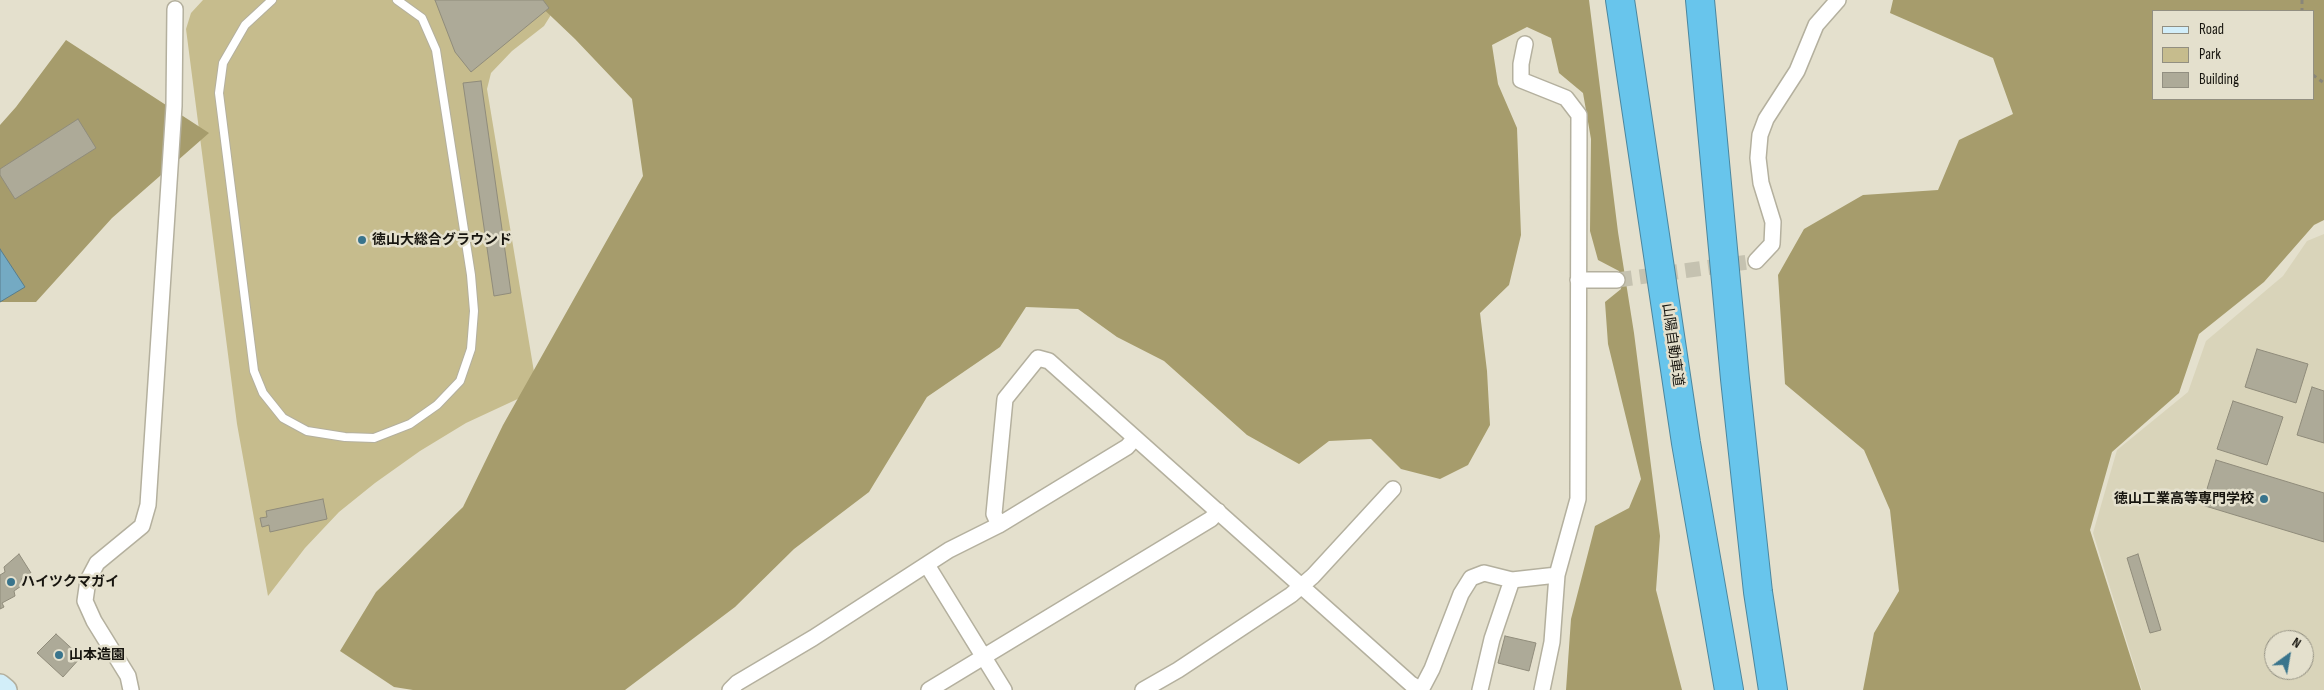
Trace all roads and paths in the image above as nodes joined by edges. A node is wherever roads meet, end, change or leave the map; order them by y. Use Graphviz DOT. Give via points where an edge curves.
graph roads {
  1 [pos="272,0"];
  2 [pos="397,0"];
  3 [pos="1620,0"];
  4 [pos="1700,0"];
  5 [pos="1838,0"];
  6 [pos="175,9"];
  7 [pos="1525,44"];
  8 [pos="1756,261"];
  9 [pos="1578,280"];
  10 [pos="1617,280"];
  11 [pos="1135,438"];
  12 [pos="1393,489"];
  13 [pos="1218,511"];
  14 [pos="998,525"];
  15 [pos="927,565"];
  16 [pos="1557,575"];
  17 [pos="1512,580"];
  18 [pos="1303,585"];
  19 [pos="984,657"];
  20 [pos="0,684"];
  21 [pos="6,690"];
  22 [pos="131,690"];
  23 [pos="730,690"];
  24 [pos="929,690"];
  25 [pos="1004,690"];
  26 [pos="1143,690"];
  27 [pos="1421,690"];
  28 [pos="1480,690"];
  29 [pos="1542,690"];
  30 [pos="1729,690"];
  31 [pos="1773,690"];
  1 -- 2 [label="lane" via="246,25 223,63 219,94 254,371 263,393 283,418 307,431 345,438 374,438 410,424 437,405 460,381 471,349 474,311 436,50 422,18"];
  3 -- 30 [label="highway, 山陽自動車道" via="1686,444"];
  4 -- 31 [label="highway" via="1735,379 1758,592"];
  5 -- 8 [label="street" via="1816,25 1797,71 1766,119 1760,136 1760,175 1773,222 1772,244"];
  6 -- 22 [label="street" via="174,106 148,505 142,526 97,563 88,580 86,601 94,621 128,676"];
  7 -- 9 [label="street" via="1521,80 1566,98 1578,114"];
  9 -- 10 [label="street"];
  9 -- 16 [label="street" via="1578,499"];
  11 -- 13 [label="street"];
  11 -- 14 [label="street" via="1127,447"];
  11 -- 14 [label="street" via="1049,360 1038,358 1005,399 994,514"];
  12 -- 18 [label="street"];
  13 -- 18 [label="street"];
  13 -- 19 [label="street" via="1211,519"];
  14 -- 15 [label="street"];
  15 -- 19 [label="street"];
  15 -- 23 [label="street"];
  16 -- 17 [label="street"];
  16 -- 29 [label="street" via="1552,642"];
  17 -- 27 [label="street" via="1484,573 1472,578 1461,594"];
  17 -- 28 [label="street" via="1492,639"];
  18 -- 26 [label="street"];
  18 -- 27 [label="street" via="1410,684"];
  19 -- 24 [label="street"];
  19 -- 25 [label="street"];
  20 -- 21 [label="street"];
}
